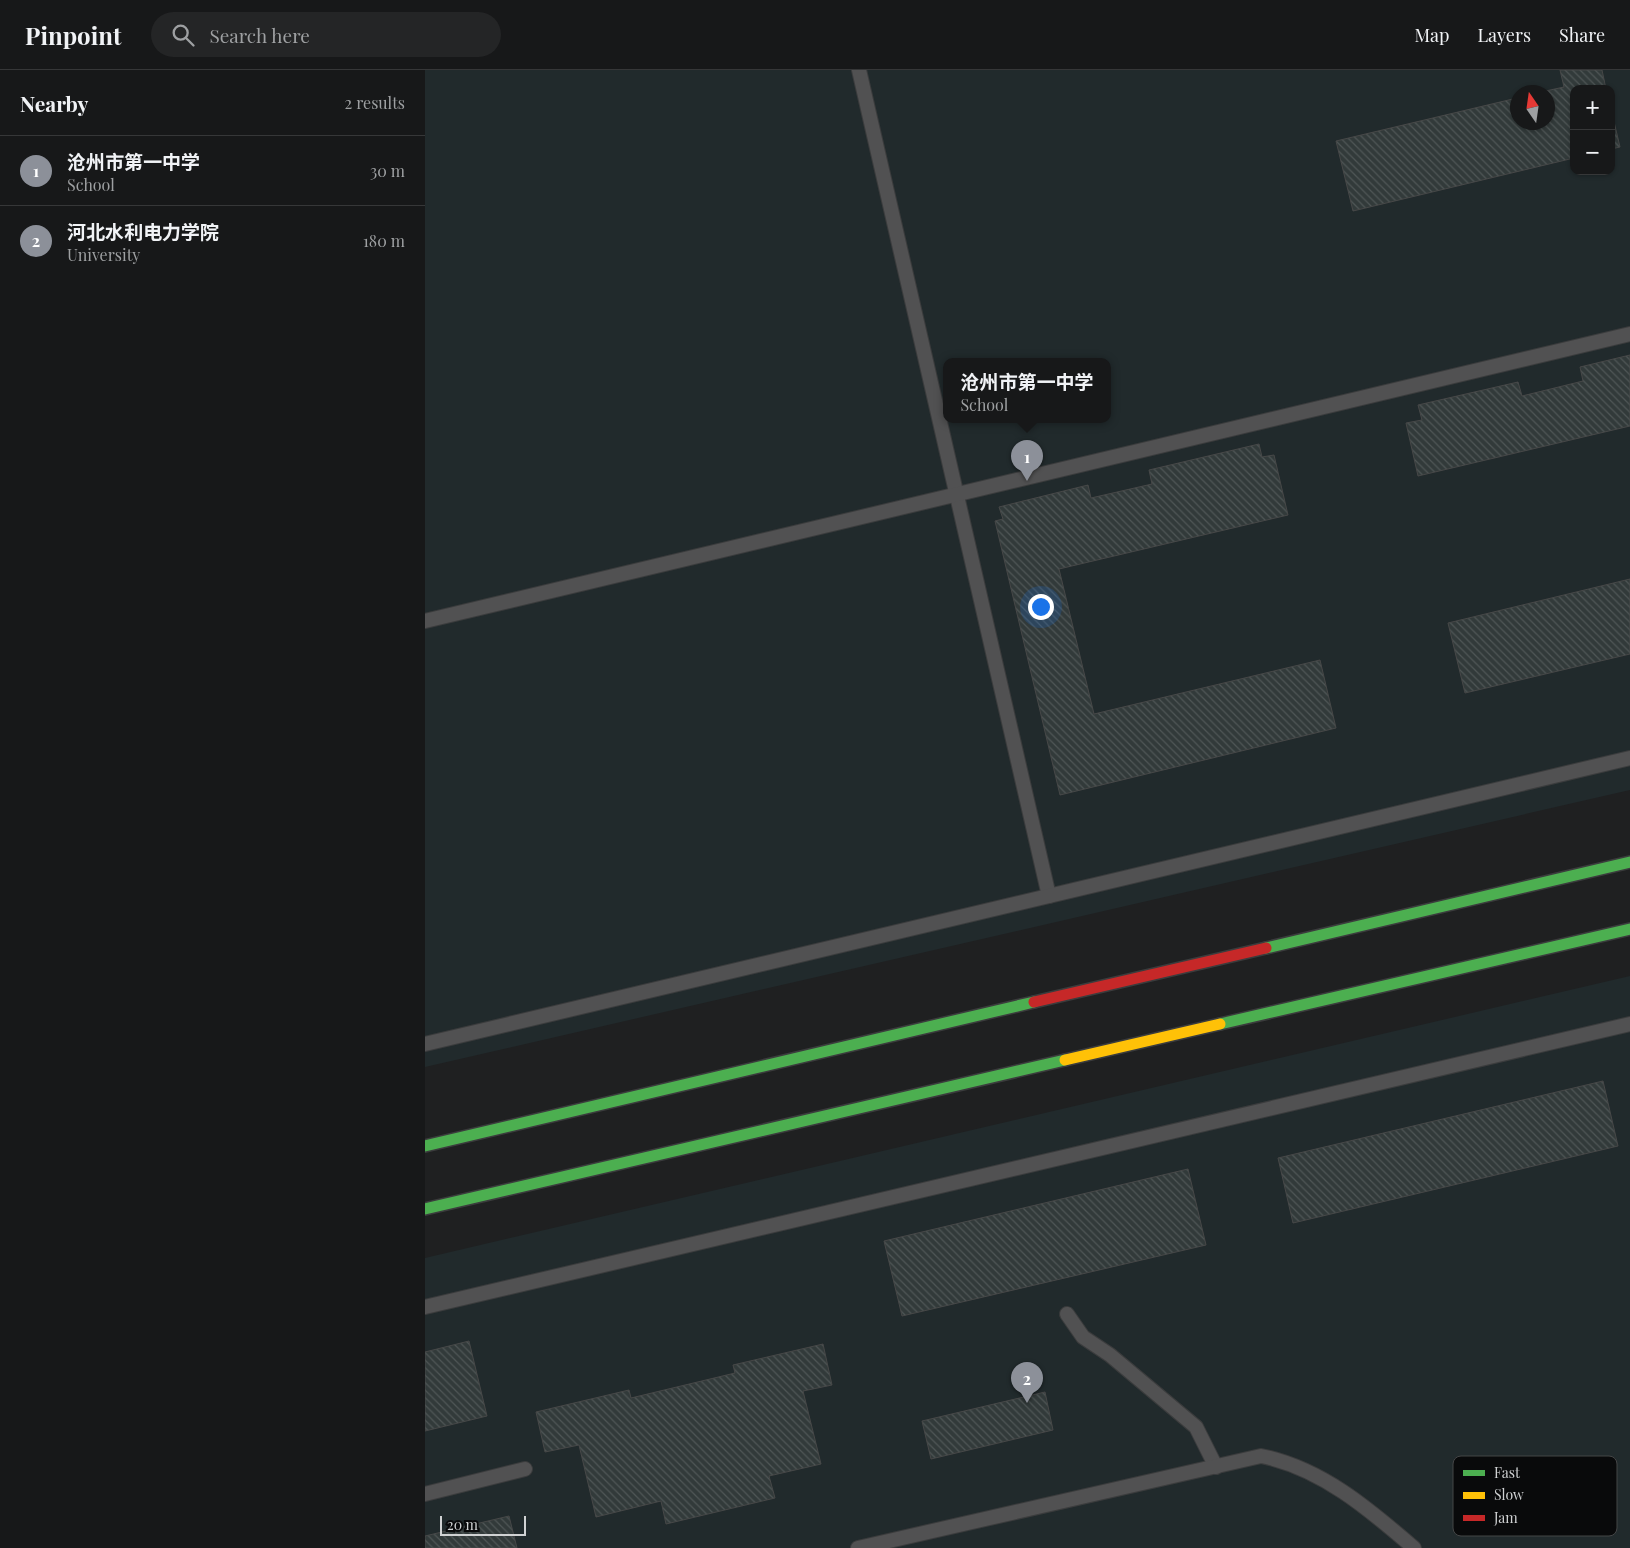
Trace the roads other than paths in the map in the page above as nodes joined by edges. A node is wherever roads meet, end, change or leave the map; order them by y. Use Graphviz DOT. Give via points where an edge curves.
graph roads {
  1 [pos="859,70"];
  2 [pos="1630,334"];
  3 [pos="957,495"];
  4 [pos="425,621"];
  5 [pos="1630,758"];
  6 [pos="1630,862"];
  7 [pos="1049,896"];
  8 [pos="1630,929"];
  9 [pos="1630,1024"];
  10 [pos="425,1044"];
  11 [pos="425,1146"];
  12 [pos="425,1209"];
  13 [pos="425,1307"];
  14 [pos="1067,1314"];
  15 [pos="1216,1466"];
  16 [pos="525,1469"];
  17 [pos="425,1494"];
  18 [pos="858,1548"];
  19 [pos="1414,1548"];
  1 -- 3 [label="lane"];
  2 -- 3 [label="lane"];
  3 -- 4 [label="lane"];
  3 -- 7 [label="lane"];
  5 -- 7 [label="lane"];
  6 -- 11 [label="street"];
  7 -- 10 [label="lane"];
  8 -- 12 [label="street"];
  9 -- 13 [label="lane"];
  14 -- 15 [label="lane" via="1083,1337 1110,1355 1196,1428"];
  15 -- 18 [label="lane"];
  15 -- 19 [label="lane" via="1261,1456 1284,1461 1331,1484 1382,1520"];
  16 -- 17 [label="lane"];
}
